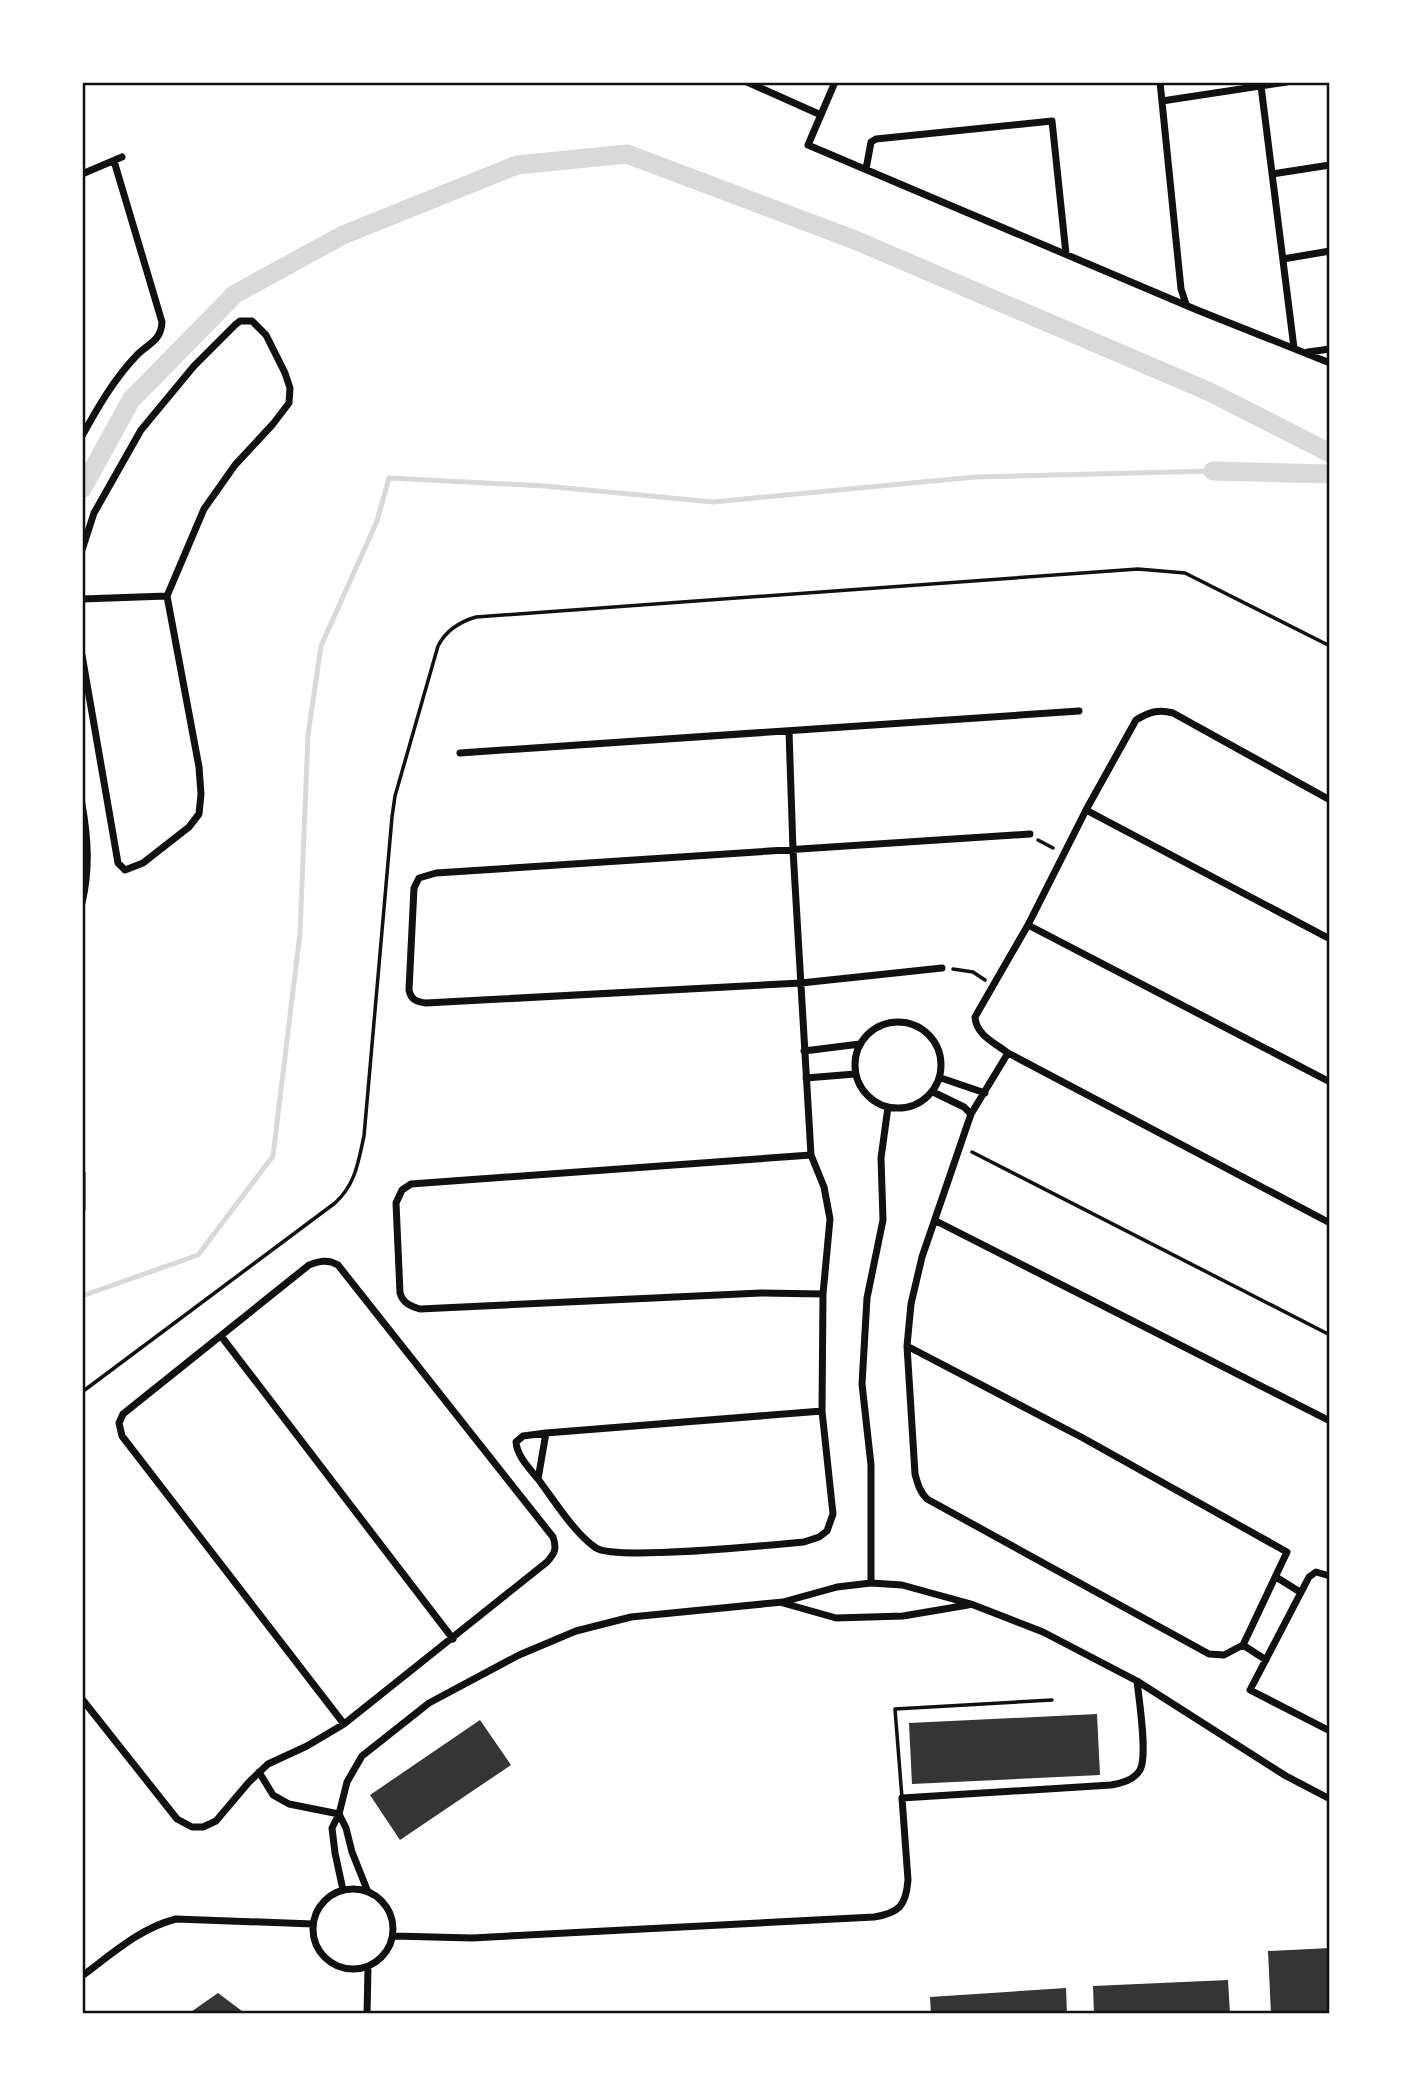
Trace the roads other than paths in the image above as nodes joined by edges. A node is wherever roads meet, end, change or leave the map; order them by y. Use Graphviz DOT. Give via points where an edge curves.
graph roads {
  1 [pos="747,82"];
  2 [pos="835,82"];
  3 [pos="1160,82"];
  4 [pos="1287,82"];
  5 [pos="1261,86"];
  6 [pos="1163,101"];
  7 [pos="821,115"];
  8 [pos="1330,165"];
  9 [pos="866,169"];
  10 [pos="82,174"];
  11 [pos="1272,174"];
  12 [pos="1330,251"];
  13 [pos="1066,254"];
  14 [pos="1283,259"];
  15 [pos="1186,304"];
  16 [pos="1294,348"];
  17 [pos="1330,349"];
  18 [pos="1307,352"];
  19 [pos="1330,363"];
  20 [pos="82,436"];
  21 [pos="82,550"];
  22 [pos="166,596"];
  23 [pos="82,599"];
  24 [pos="1330,646"];
  25 [pos="82,655"];
  26 [pos="1079,711"];
  27 [pos="789,730"];
  28 [pos="460,753"];
  29 [pos="1330,800"];
  30 [pos="82,804"];
  31 [pos="1086,810"];
  32 [pos="1030,834"];
  33 [pos="793,850"];
  34 [pos="82,903"];
  35 [pos="1028,925"];
  36 [pos="1330,939"];
  37 [pos="943,968"];
  38 [pos="801,983"];
  39 [pos="860,1044"];
  40 [pos="804,1051"];
  41 [pos="1008,1053"];
  42 [pos="855,1074"];
  43 [pos="806,1078"];
  44 [pos="940,1078"];
  45 [pos="1330,1082"];
  46 [pos="933,1092"];
  47 [pos="985,1093"];
  48 [pos="888,1107"];
  49 [pos="971,1114"];
  50 [pos="811,1156"];
  51 [pos="82,1173"];
  52 [pos="82,1209"];
  53 [pos="936,1221"];
  54 [pos="1330,1223"];
  55 [pos="823,1294"];
  56 [pos="221,1336"];
  57 [pos="907,1346"];
  58 [pos="82,1392"];
  59 [pos="822,1411"];
  60 [pos="1330,1421"];
  61 [pos="546,1433"];
  62 [pos="538,1479"];
  63 [pos="1330,1576"];
  64 [pos="1276,1577"];
  65 [pos="871,1583"];
  66 [pos="1300,1592"];
  67 [pos="783,1602"];
  68 [pos="971,1604"];
  69 [pos="453,1639"];
  70 [pos="1243,1645"];
  71 [pos="1266,1660"];
  72 [pos="1137,1681"];
  73 [pos="82,1699"];
  74 [pos="1052,1700"];
  75 [pos="344,1724"];
  76 [pos="1330,1731"];
  77 [pos="258,1772"];
  78 [pos="902,1798"];
  79 [pos="1330,1799"];
  80 [pos="339,1814"];
  81 [pos="343,1890"];
  82 [pos="368,1892"];
  83 [pos="313,1924"];
  84 [pos="393,1936"];
  85 [pos="369,1967"];
  86 [pos="82,1976"];
  87 [pos="367,2014"];
  1 -- 7 [label="street"];
  2 -- 7 [label="street"];
  3 -- 6 [label="street"];
  4 -- 5 [label="street"];
  5 -- 6 [label="street"];
  5 -- 11 [label="street"];
  6 -- 15 [label="street"];
  7 -- 9 [label="street" via="808,145"];
  8 -- 11 [label="street"];
  9 -- 13 [label="street"];
  9 -- 13 [label="street" via="871,142 876,139 1052,121"];
  10 -- 20 [label="street" via="118,159 162,322 157,338 108,390"];
  11 -- 14 [label="street"];
  12 -- 14 [label="street"];
  13 -- 15 [label="street"];
  14 -- 16 [label="street"];
  15 -- 16 [label="street"];
  16 -- 18 [label="street"];
  17 -- 18 [label="street"];
  18 -- 19 [label="street"];
  21 -- 22 [label="street" via="94,513 141,430 235,325 252,321 266,335 285,373 289,403 234,465 204,509"];
  22 -- 23 [label="street"];
  22 -- 25 [label="street" via="199,766 199,814 143,863 125,870 118,863"];
  24 -- 58 [label="lane" via="1185,573 1138,569 465,620 438,646 395,796 364,1136 347,1192"];
  26 -- 27 [label="street"];
  27 -- 28 [label="street"];
  27 -- 33 [label="street"];
  29 -- 31 [label="street" via="1164,710 1136,720"];
  30 -- 34 [label="street" via="88,858"];
  31 -- 35 [label="street"];
  31 -- 36 [label="street"];
  32 -- 33 [label="street"];
  33 -- 38 [label="street"];
  33 -- 38 [label="street" via="424,876 414,888 409,990 415,1000 426,1003"];
  35 -- 41 [label="street" via="975,1017 980,1032"];
  35 -- 45 [label="street"];
  37 -- 38 [label="street"];
  38 -- 40 [label="street"];
  39 -- 40 [label="street"];
  39 -- 42 [label="street"];
  39 -- 44 [label="street" via="881,1025 895,1021 922,1028 940,1050"];
  40 -- 43 [label="street"];
  41 -- 47 [label="street"];
  41 -- 54 [label="street"];
  42 -- 43 [label="street"];
  42 -- 48 [label="street" via="866,1095"];
  43 -- 50 [label="street"];
  44 -- 46 [label="street"];
  44 -- 47 [label="street"];
  46 -- 48 [label="street" via="913,1106"];
  46 -- 49 [label="street"];
  47 -- 49 [label="street"];
  48 -- 65 [label="street" via="881,1158 883,1220 867,1298 862,1384 871,1465"];
  49 -- 53 [label="street"];
  50 -- 55 [label="street" via="824,1186 830,1219"];
  50 -- 55 [label="street" via="411,1184 396,1203 400,1293 407,1304 420,1309"];
  51 -- 52 [label="street"];
  53 -- 57 [label="street" via="911,1304"];
  53 -- 60 [label="street"];
  55 -- 59 [label="street"];
  56 -- 69 [label="street"];
  56 -- 69 [label="street" via="309,1265 332,1261 553,1537 555,1552 547,1562"];
  56 -- 75 [label="street" via="123,1414 119,1429"];
  57 -- 64 [label="street" via="1287,1552"];
  57 -- 70 [label="street" via="915,1474 921,1493 1209,1654 1224,1655"];
  59 -- 61 [label="street"];
  59 -- 62 [label="street" via="833,1514 827,1531 811,1541 635,1554 605,1552 577,1530"];
  61 -- 62 [label="street"];
  61 -- 62 [label="street" via="523,1436 516,1442"];
  63 -- 66 [label="street" via="1314,1572"];
  64 -- 66 [label="street"];
  64 -- 70 [label="street"];
  65 -- 67 [label="street"];
  65 -- 68 [label="street" via="902,1585"];
  66 -- 71 [label="street"];
  67 -- 68 [label="street" via="836,1618 903,1616"];
  67 -- 80 [label="street" via="631,1617 576,1631 519,1655 429,1703 362,1756 347,1782"];
  68 -- 72 [label="street" via="1043,1632"];
  69 -- 75 [label="street"];
  70 -- 71 [label="street"];
  71 -- 76 [label="street" via="1250,1690"];
  72 -- 78 [label="street" via="1143,1758 1140,1770 1125,1782"];
  72 -- 79 [label="street"];
  73 -- 77 [label="street" via="177,1819 192,1828 216,1821"];
  74 -- 78 [label="lane" via="895,1709"];
  75 -- 77 [label="street"];
  77 -- 80 [label="street" via="273,1795 289,1804"];
  78 -- 84 [label="street" via="907,1894 896,1911 886,1915 472,1938"];
  80 -- 81 [label="street" via="332,1828"];
  80 -- 82 [label="street"];
  81 -- 82 [label="street"];
  81 -- 83 [label="street" via="323,1902"];
  82 -- 84 [label="street" via="389,1909"];
  83 -- 85 [label="street" via="313,1938 328,1961 341,1968"];
  83 -- 86 [label="street" via="176,1919 144,1931"];
  84 -- 85 [label="street" via="389,1949"];
  85 -- 87 [label="street"];
}
